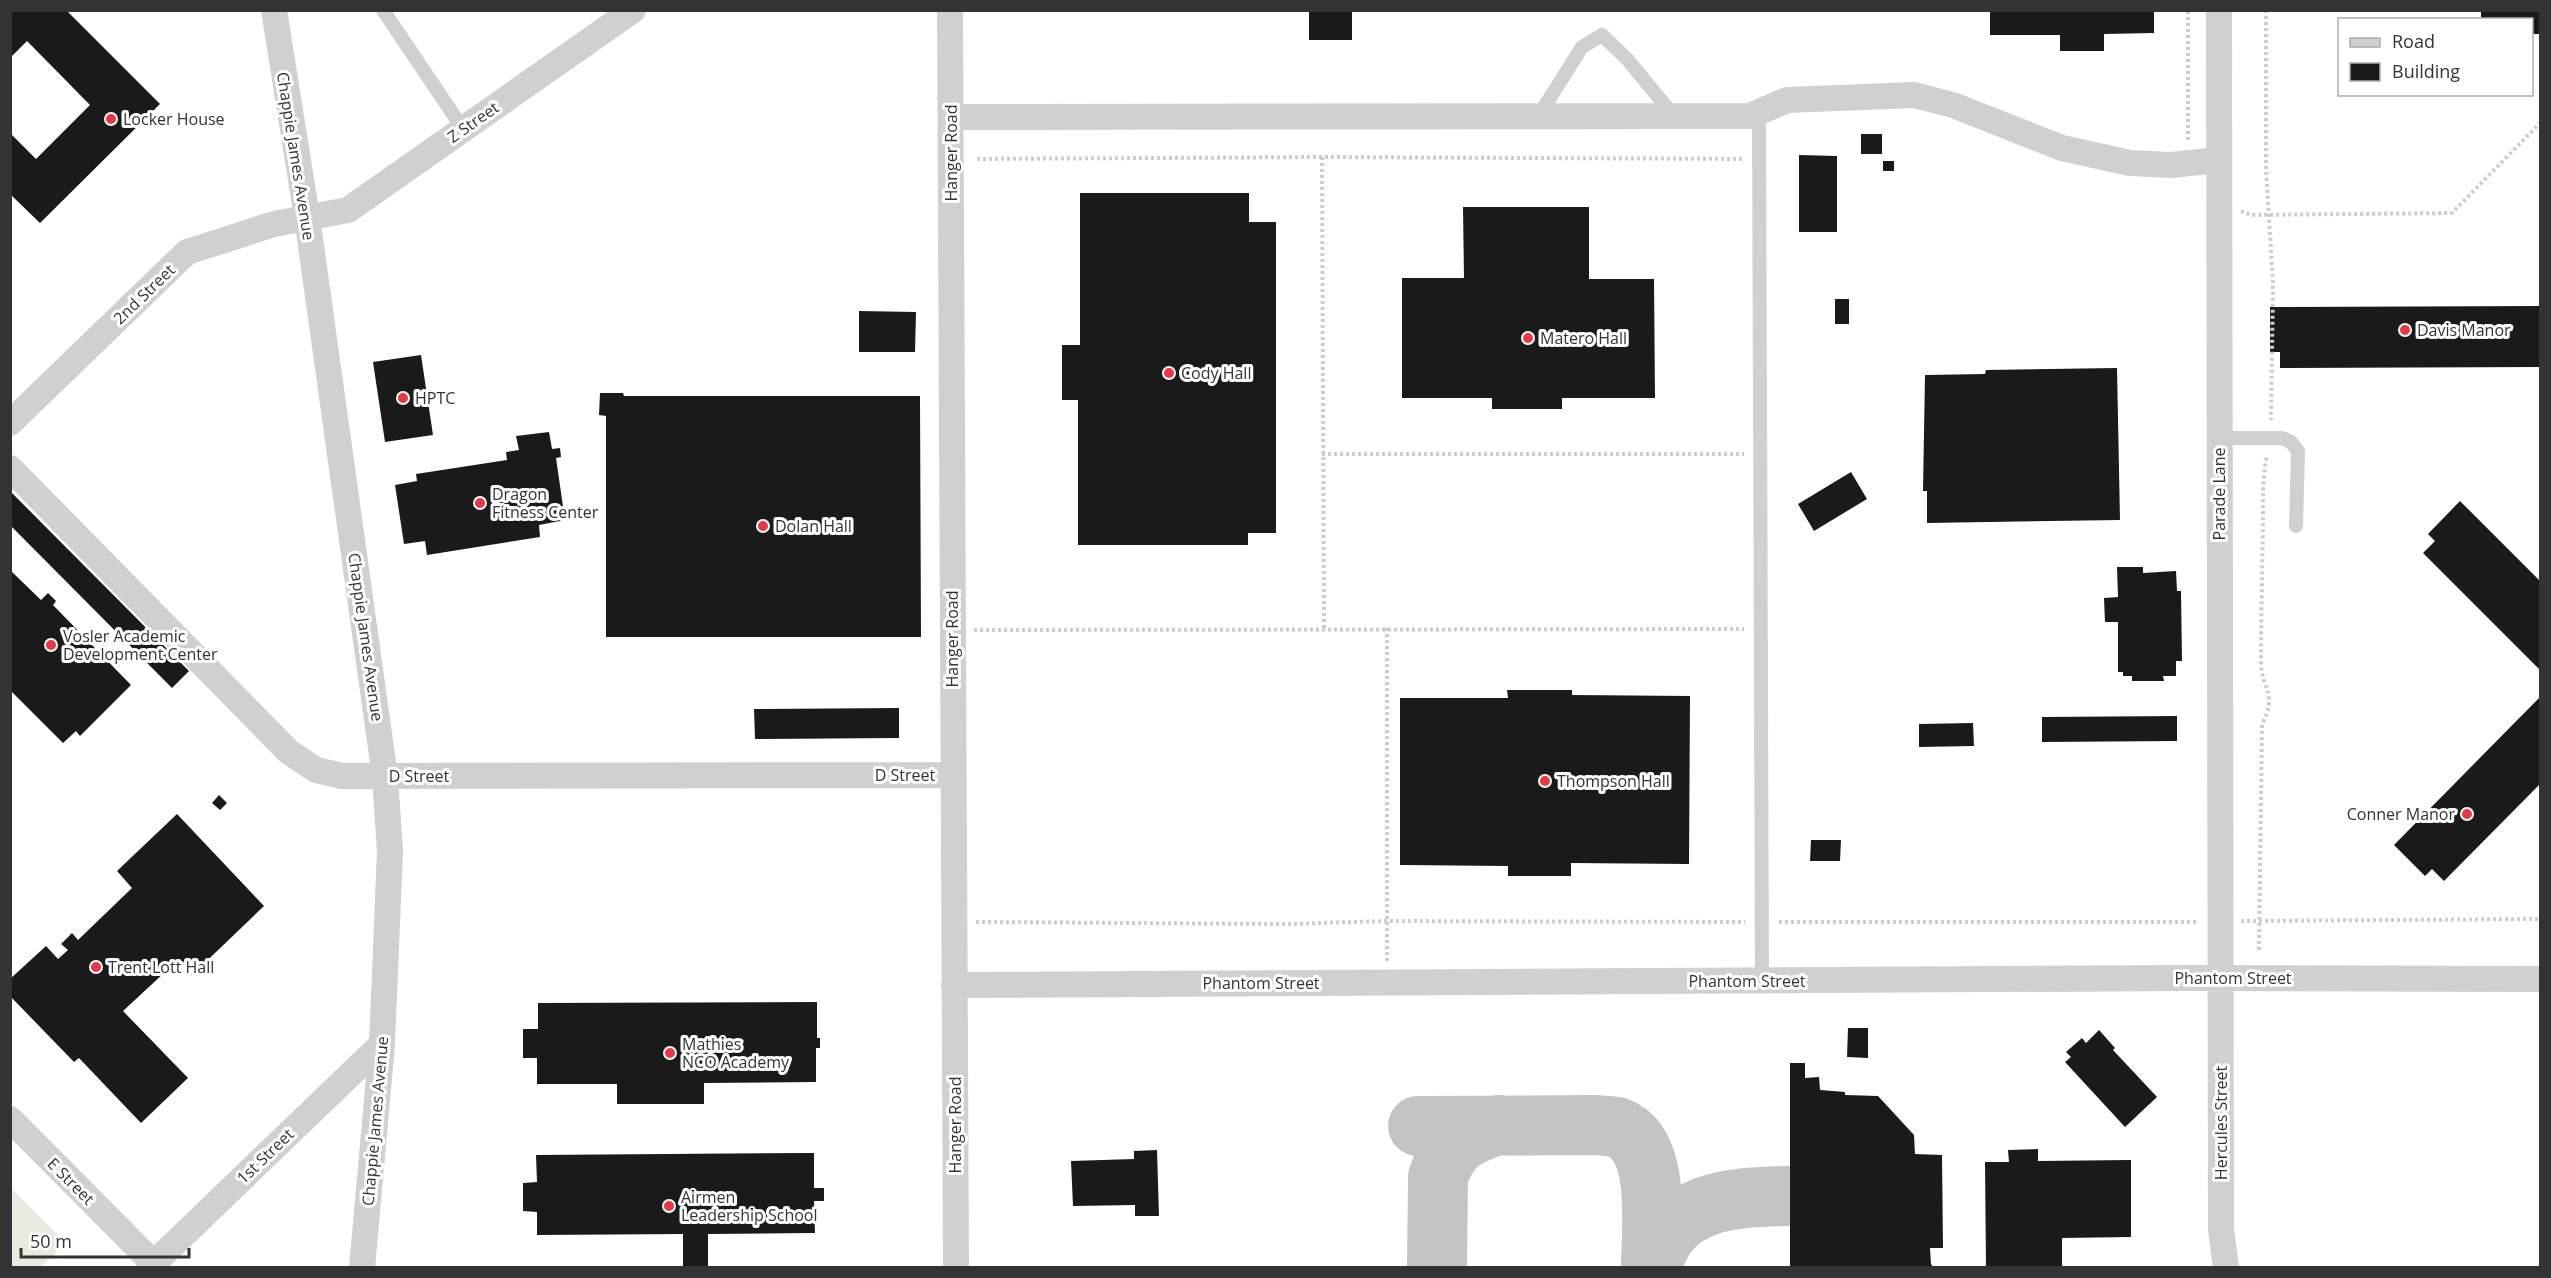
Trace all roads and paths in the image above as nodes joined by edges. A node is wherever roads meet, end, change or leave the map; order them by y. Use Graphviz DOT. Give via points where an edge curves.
graph roads {
  1 [pos="274,10"];
  2 [pos="383,10"];
  3 [pos="633,10"];
  4 [pos="950,10"];
  5 [pos="2188,10"];
  6 [pos="2220,10"];
  7 [pos="2266,10"];
  8 [pos="1759,112"];
  9 [pos="1674,116"];
  10 [pos="951,117"];
  11 [pos="1538,117"];
  12 [pos="2541,123"];
  13 [pos="463,129"];
  14 [pos="1322,157"];
  15 [pos="977,159"];
  16 [pos="1759,159"];
  17 [pos="2218,160"];
  18 [pos="2188,163"];
  19 [pos="2218,203"];
  20 [pos="2268,214"];
  21 [pos="307,217"];
  22 [pos="10,423"];
  23 [pos="2219,438"];
  24 [pos="2270,438"];
  25 [pos="1322,454"];
  26 [pos="1760,454"];
  27 [pos="10,468"];
  28 [pos="2296,526"];
  29 [pos="1324,628"];
  30 [pos="1387,628"];
  31 [pos="1761,629"];
  32 [pos="952,630"];
  33 [pos="953,775"];
  34 [pos="385,777"];
  35 [pos="2259,950"];
  36 [pos="2221,978"];
  37 [pos="2541,979"];
  38 [pos="1762,981"];
  39 [pos="1388,982"];
  40 [pos="954,985"];
  41 [pos="381,1044"];
  42 [pos="10,1119"];
  43 [pos="153,1266"];
  44 [pos="362,1268"];
  45 [pos="956,1268"];
  46 [pos="2226,1268"];
  1 -- 21 [label="street, Chappie James Avenue"];
  2 -- 13 [label="lane"];
  3 -- 13 [label="street, Z Street"];
  4 -- 10 [label="street, Hanger Road"];
  5 -- 18 [label="path"];
  6 -- 17 [label="street, Parade Lane"];
  7 -- 20 [label="path"];
  8 -- 9 [label="street" via="1750,116"];
  8 -- 16 [label="lane"];
  8 -- 18 [label="street" via="1786,100 1914,95 1953,105 2062,148 2130,163"];
  9 -- 11 [label="street"];
  9 -- 11 [label="lane" via="1602,35 1582,47"];
  10 -- 11 [label="street"];
  10 -- 32 [label="street, Hanger Road"];
  12 -- 20 [label="path" via="2452,213"];
  13 -- 21 [label="street, Z Street" via="348,210"];
  14 -- 15 [label="path"];
  14 -- 16 [label="path"];
  14 -- 25 [label="path"];
  16 -- 26 [label="lane"];
  17 -- 18 [label="street"];
  17 -- 19 [label="street, Parade Lane"];
  19 -- 20 [label="path" via="2251,214"];
  19 -- 23 [label="street, Parade Lane"];
  20 -- 24 [label="path" via="2273,283"];
  21 -- 22 [label="street, 2nd Street" via="187,252"];
  21 -- 34 [label="street, Chappie James Avenue"];
  23 -- 24 [label="lane"];
  23 -- 36 [label="street, Parade Lane"];
  24 -- 28 [label="lane" via="2291,442 2298,451"];
  24 -- 35 [label="path" via="2262,480 2262,676 2270,692 2269,711 2262,724"];
  25 -- 26 [label="path"];
  25 -- 29 [label="path"];
  26 -- 31 [label="lane"];
  27 -- 34 [label="street, D Street" via="289,753 316,770 342,776"];
  29 -- 30 [label="path"];
  29 -- 32 [label="path"];
  30 -- 31 [label="path"];
  30 -- 39 [label="path"];
  31 -- 38 [label="lane"];
  32 -- 33 [label="street, Hanger Road"];
  33 -- 34 [label="street, D Street"];
  33 -- 40 [label="street, Hanger Road"];
  34 -- 41 [label="street, Chappie James Avenue" via="390,851"];
  36 -- 37 [label="street, Phantom Street"];
  36 -- 38 [label="street, Phantom Street"];
  36 -- 46 [label="street, Hercules Street" via="2221,1229"];
  38 -- 39 [label="street, Phantom Street"];
  39 -- 40 [label="street, Phantom Street"];
  40 -- 45 [label="street, Hanger Road"];
  41 -- 43 [label="street, 1st Street"];
  41 -- 44 [label="street, Chappie James Avenue"];
  42 -- 43 [label="street, E Street"];
}
